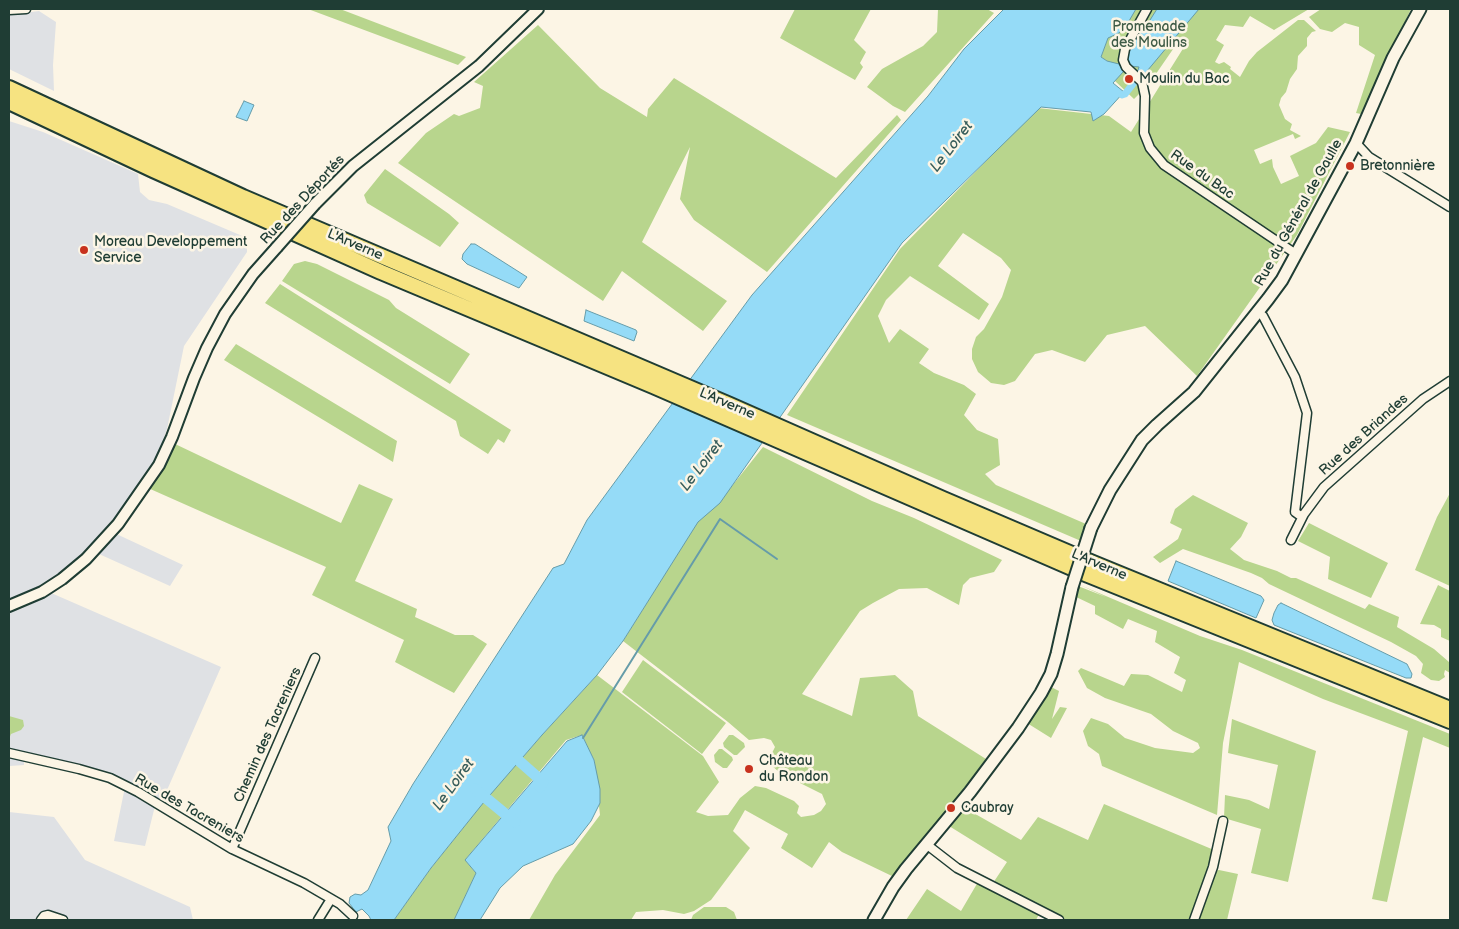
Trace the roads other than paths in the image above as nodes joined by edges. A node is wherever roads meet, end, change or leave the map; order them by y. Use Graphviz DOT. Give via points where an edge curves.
graph roads {
  1 [pos="26,9"];
  2 [pos="538,9"];
  3 [pos="1147,9"];
  4 [pos="1420,9"];
  5 [pos="9,10"];
  6 [pos="9,88"];
  7 [pos="9,102"];
  8 [pos="1356,142"];
  9 [pos="1450,207"];
  10 [pos="1296,254"];
  11 [pos="1258,312"];
  12 [pos="655,380"];
  13 [pos="1450,381"];
  14 [pos="793,440"];
  15 [pos="1302,517"];
  16 [pos="1291,540"];
  17 [pos="9,606"];
  18 [pos="315,658"];
  19 [pos="1450,709"];
  20 [pos="1450,720"];
  21 [pos="9,753"];
  22 [pos="1222,821"];
  23 [pos="926,844"];
  24 [pos="232,850"];
  25 [pos="332,899"];
  26 [pos="353,916"];
  27 [pos="41,920"];
  28 [pos="63,920"];
  29 [pos="318,920"];
  30 [pos="874,920"];
  31 [pos="1059,920"];
  32 [pos="1194,920"];
  1 -- 5 [label="street"];
  2 -- 17 [label="street, Rue des Déportés, bridge" via="479,66 354,166 315,204 238,294 220,322 159,465 118,524 86,559 62,579 42,592"];
  3 -- 10 [label="street, Rue du Bac" via="1125,49 1123,60 1140,80 1145,96 1144,133 1150,148 1164,165"];
  4 -- 8 [label="main road, Rue du Général de Gaulle" via="1393,58"];
  6 -- 12 [label="highway, L'Arverne" via="243,198"];
  7 -- 12 [label="highway, L'Arverne" via="363,264"];
  8 -- 9 [label="street" via="1370,157"];
  8 -- 10 [label="main road, Rue du Général de Gaulle"];
  10 -- 11 [label="main road, Rue du Général de Gaulle"];
  11 -- 15 [label="street" via="1295,377 1307,413 1295,512"];
  11 -- 23 [label="main road, Rue du Général de Gaulle, bridge" via="1194,392 1142,440 1110,490 1092,528 1072,587 1051,674 1026,717"];
  12 -- 14 [label="highway, L'Arverne"];
  13 -- 15 [label="street, Rue des Briandes" via="1424,399 1324,487"];
  14 -- 19 [label="highway, L'Arverne"];
  14 -- 20 [label="highway, L'Arverne" via="1088,575"];
  15 -- 16 [label="street, Rue des Briandes"];
  18 -- 24 [label="street, Chemin des Tacreniers"];
  21 -- 24 [label="street, Rue des Tacreniers" via="110,778"];
  22 -- 32 [label="street" via="1214,867"];
  23 -- 30 [label="main road, Rue du Général de Gaulle" via="893,887"];
  23 -- 31 [label="street" via="957,868"];
  24 -- 25 [label="street, Rue des Tacreniers"];
  25 -- 26 [label="street, Rue des Tacreniers"];
  25 -- 29 [label="street"];
  27 -- 28 [label="street" via="48,915"];
}
